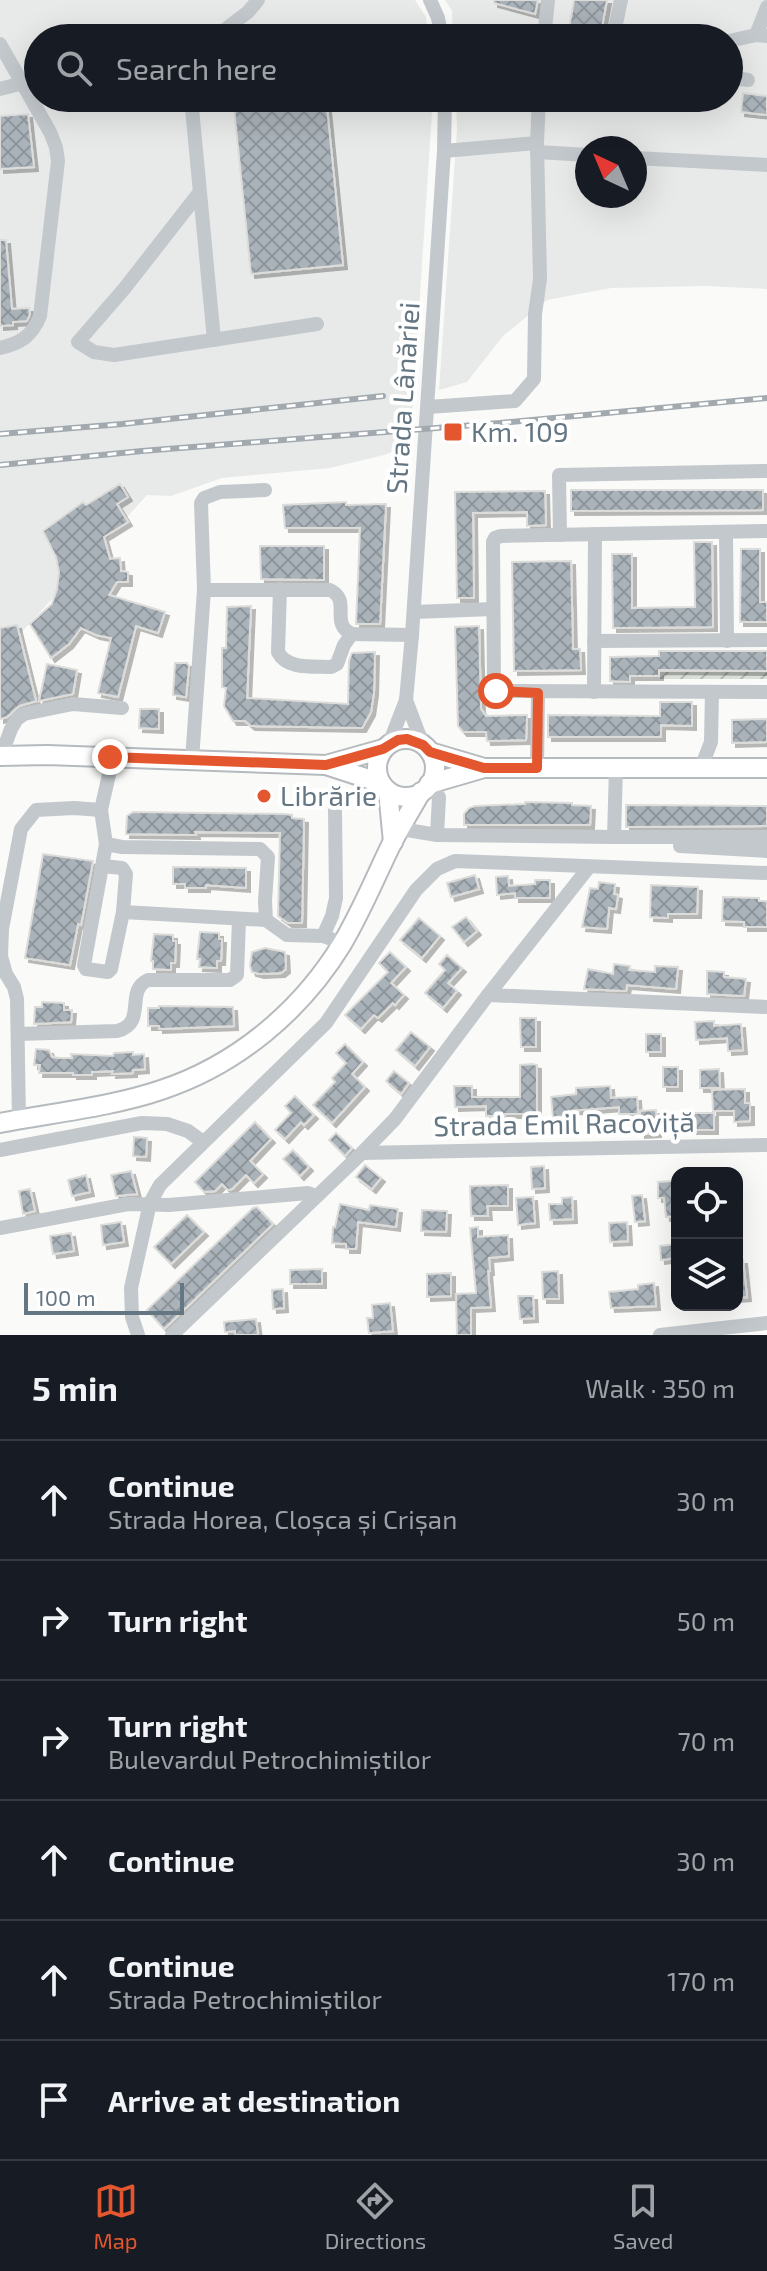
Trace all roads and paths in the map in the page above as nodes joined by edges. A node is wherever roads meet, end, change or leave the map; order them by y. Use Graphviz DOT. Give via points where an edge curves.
graph roads {
  1 [pos="258,0"];
  2 [pos="430,0"];
  3 [pos="548,0"];
  4 [pos="621,0"];
  5 [pos="767,7"];
  6 [pos="232,24"];
  7 [pos="439,24"];
  8 [pos="545,24"];
  9 [pos="616,24"];
  10 [pos="761,35"];
  11 [pos="0,44"];
  12 [pos="743,79"];
  13 [pos="748,80"];
  14 [pos="23,83"];
  15 [pos="0,89"];
  16 [pos="39,112"];
  17 [pos="192,112"];
  18 [pos="445,112"];
  19 [pos="540,112"];
  20 [pos="537,148"];
  21 [pos="444,151"];
  22 [pos="575,153"];
  23 [pos="647,159"];
  24 [pos="767,165"];
  25 [pos="199,193"];
  26 [pos="317,324"];
  27 [pos="214,340"];
  28 [pos="0,348"];
  29 [pos="428,407"];
  30 [pos="767,471"];
  31 [pos="265,490"];
  32 [pos="767,531"];
  33 [pos="726,532"];
  34 [pos="595,534"];
  35 [pos="560,535"];
  36 [pos="280,589"];
  37 [pos="204,590"];
  38 [pos="493,609"];
  39 [pos="414,612"];
  40 [pos="352,634"];
  41 [pos="412,635"];
  42 [pos="767,640"];
  43 [pos="594,641"];
  44 [pos="727,641"];
  45 [pos="594,692"];
  46 [pos="712,692"];
  47 [pos="767,692"];
  48 [pos="538,693"];
  49 [pos="406,700"];
  50 [pos="122,708"];
  51 [pos="386,747"];
  52 [pos="2,748"];
  53 [pos="426,748"];
  54 [pos="110,757"];
  55 [pos="192,760"];
  56 [pos="326,765"];
  57 [pos="484,768"];
  58 [pos="537,768"];
  59 [pos="616,768"];
  60 [pos="701,768"];
  61 [pos="767,768"];
  62 [pos="385,787"];
  63 [pos="425,788"];
  64 [pos="101,810"];
  65 [pos="335,810"];
  66 [pos="437,835"];
  67 [pos="397,836"];
  68 [pos="614,837"];
  69 [pos="767,837"];
  70 [pos="670,841"];
  71 [pos="106,844"];
  72 [pos="572,845"];
  73 [pos="767,851"];
  74 [pos="103,866"];
  75 [pos="589,867"];
  76 [pos="767,873"];
  77 [pos="123,912"];
  78 [pos="239,919"];
  79 [pos="266,920"];
  80 [pos="323,936"];
  81 [pos="342,943"];
  82 [pos="7,989"];
  83 [pos="488,995"];
  84 [pos="767,1007"];
  85 [pos="18,1034"];
  86 [pos="71,1109"];
  87 [pos="9,1121"];
  88 [pos="74,1134"];
  89 [pos="203,1142"];
  90 [pos="767,1145"];
  91 [pos="0,1150"];
  92 [pos="362,1153"];
  93 [pos="316,1196"];
  94 [pos="150,1203"];
  95 [pos="0,1228"];
  96 [pos="767,1323"];
  97 [pos="138,1332"];
  98 [pos="155,1335"];
  99 [pos="172,1335"];
  100 [pos="668,1335"];
  1 -- 6 [label="street"];
  2 -- 7 [label="street"];
  3 -- 8 [label="street"];
  4 -- 9 [label="street"];
  5 -- 10 [label="street"];
  11 -- 14 [label="street"];
  12 -- 13 [label="street"];
  14 -- 15 [label="street"];
  16 -- 28 [label="street" via="56,147 58,173 40,316 26,338"];
  17 -- 25 [label="street"];
  18 -- 21 [label="street, Strada Lânăriei"];
  19 -- 20 [label="street"];
  20 -- 21 [label="street"];
  20 -- 22 [label="street"];
  20 -- 29 [label="street" via="540,279 534,379 515,401"];
  21 -- 29 [label="street, Strada Lânăriei"];
  23 -- 24 [label="street"];
  25 -- 27 [label="street"];
  25 -- 27 [label="street" via="78,342 114,355"];
  26 -- 27 [label="street"];
  29 -- 39 [label="street, Strada Lânăriei"];
  30 -- 35 [label="street" via="559,475"];
  31 -- 37 [label="street" via="204,498"];
  32 -- 33 [label="street"];
  33 -- 34 [label="street"];
  33 -- 44 [label="street"];
  34 -- 35 [label="street"];
  34 -- 43 [label="street"];
  35 -- 38 [label="street" via="495,538"];
  36 -- 37 [label="street"];
  36 -- 40 [label="street" via="335,592 342,626"];
  36 -- 40 [label="street" via="278,652 288,664 331,667"];
  37 -- 55 [label="street"];
  38 -- 39 [label="street"];
  38 -- 48 [label="street" via="496,691"];
  39 -- 41 [label="street, Strada Lânăriei"];
  40 -- 41 [label="street"];
  41 -- 49 [label="street, Strada Lânăriei"];
  42 -- 44 [label="street"];
  43 -- 44 [label="street"];
  43 -- 45 [label="street"];
  45 -- 46 [label="street"];
  45 -- 48 [label="street"];
  46 -- 47 [label="street"];
  46 -- 60 [label="street" via="711,742"];
  48 -- 58 [label="street"];
  49 -- 51 [label="street"];
  49 -- 53 [label="street"];
  50 -- 52 [label="street" via="73,704 24,714"];
  51 -- 53 [label="main road" via="407,739"];
  51 -- 56 [label="main road"];
  51 -- 62 [label="main road" via="377,766"];
  52 -- 54 [label="main road"];
  53 -- 57 [label="main road"];
  53 -- 63 [label="main road" via="434,768"];
  54 -- 55 [label="main road"];
  54 -- 64 [label="street"];
  55 -- 56 [label="main road"];
  56 -- 62 [label="main road"];
  57 -- 58 [label="main road"];
  57 -- 63 [label="main road"];
  58 -- 59 [label="main road"];
  59 -- 60 [label="main road"];
  59 -- 68 [label="street"];
  60 -- 61 [label="main road"];
  62 -- 63 [label="main road" via="404,797"];
  62 -- 67 [label="main road"];
  63 -- 66 [label="street" via="439,797"];
  63 -- 67 [label="main road"];
  64 -- 71 [label="street"];
  64 -- 82 [label="street" via="36,810 21,829 2,929"];
  65 -- 80 [label="street" via="336,898"];
  66 -- 67 [label="street"];
  66 -- 68 [label="street"];
  67 -- 81 [label="main road"];
  68 -- 70 [label="street"];
  69 -- 70 [label="street"];
  70 -- 72 [label="street"];
  70 -- 73 [label="street"];
  71 -- 74 [label="street"];
  71 -- 79 [label="street" via="260,849 268,857"];
  74 -- 77 [label="street" via="126,870"];
  74 -- 77 [label="street" via="86,969 111,969"];
  75 -- 76 [label="street"];
  75 -- 83 [label="street"];
  75 -- 89 [label="street" via="455,861 437,869 416,890 326,1023"];
  77 -- 78 [label="street"];
  78 -- 79 [label="street"];
  78 -- 85 [label="street" via="234,978 148,980 138,987 126,1029"];
  79 -- 80 [label="street" via="287,935"];
  80 -- 81 [label="street"];
  81 -- 86 [label="main road" via="303,998 227,1059 158,1091"];
  82 -- 85 [label="street" via="17,999"];
  83 -- 84 [label="street"];
  83 -- 92 [label="street" via="395,1119"];
  85 -- 87 [label="street"];
  86 -- 87 [label="main road"];
  86 -- 88 [label="street"];
  88 -- 89 [label="street" via="167,1124"];
  88 -- 91 [label="street"];
  89 -- 94 [label="street" via="160,1185"];
  90 -- 92 [label="street, Strada Emil Racoviță"];
  92 -- 93 [label="street"];
  93 -- 94 [label="street"];
  93 -- 99 [label="street"];
  94 -- 95 [label="street"];
  94 -- 97 [label="street" via="131,1288"];
  96 -- 100 [label="street"];
  97 -- 98 [label="street"];
}
